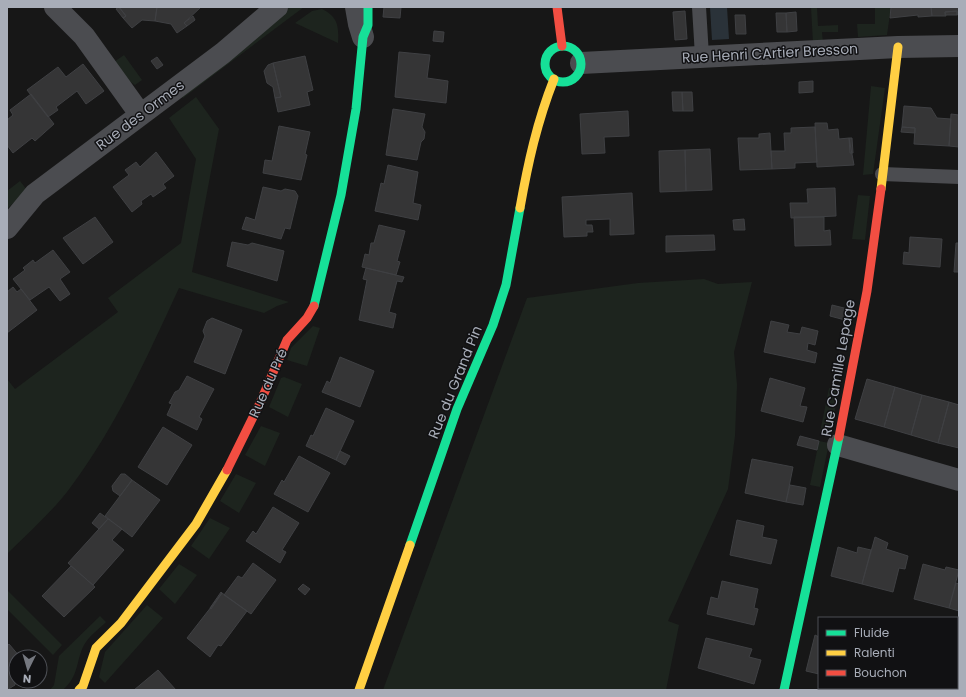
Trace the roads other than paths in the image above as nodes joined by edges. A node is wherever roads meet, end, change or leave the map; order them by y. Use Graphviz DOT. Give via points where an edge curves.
graph roads {
  1 [pos="55,7"];
  2 [pos="276,7"];
  3 [pos="356,7"];
  4 [pos="368,7"];
  5 [pos="556,7"];
  6 [pos="700,7"];
  7 [pos="363,36"];
  8 [pos="562,46"];
  9 [pos="959,46"];
  10 [pos="898,47"];
  11 [pos="702,56"];
  12 [pos="581,63"];
  13 [pos="554,79"];
  14 [pos="140,114"];
  15 [pos="882,174"];
  16 [pos="959,177"];
  17 [pos="7,228"];
  18 [pos="838,445"];
  19 [pos="959,480"];
  20 [pos="82,689"];
  21 [pos="359,690"];
  22 [pos="784,690"];
  1 -- 14 [label="street" via="84,36"];
  2 -- 14 [label="street, Rue des Ormes" via="224,53"];
  3 -- 7 [label="street, Rue du Pré"];
  4 -- 7 [label="street, Rue du Pré" via="368,25"];
  5 -- 8 [label="street"];
  6 -- 11 [label="lane"];
  7 -- 20 [label="street, Rue du Pré" via="356,109 325,268 315,304 307,318 287,340 231,462 196,524 121,623 96,648"];
  8 -- 12 [label="street" via="573,48"];
  8 -- 13 [label="street" via="556,47 547,56 546,69"];
  9 -- 10 [label="street, Rue Henri CArtier Bresson"];
  10 -- 11 [label="street, Rue Henri CArtier Bresson"];
  10 -- 15 [label="street, Rue Camille Lepage"];
  11 -- 12 [label="street, Rue Henri CArtier Bresson"];
  12 -- 13 [label="street" via="577,75 572,79"];
  13 -- 21 [label="street, Rue du Grand Pin" via="541,111 531,148 506,285 493,325 457,409"];
  14 -- 17 [label="street, Rue des Ormes" via="35,194"];
  15 -- 16 [label="lane"];
  15 -- 18 [label="street, Rue Camille Lepage" via="867,291"];
  18 -- 19 [label="street"];
  18 -- 22 [label="street, Rue Camille Lepage"];
}
